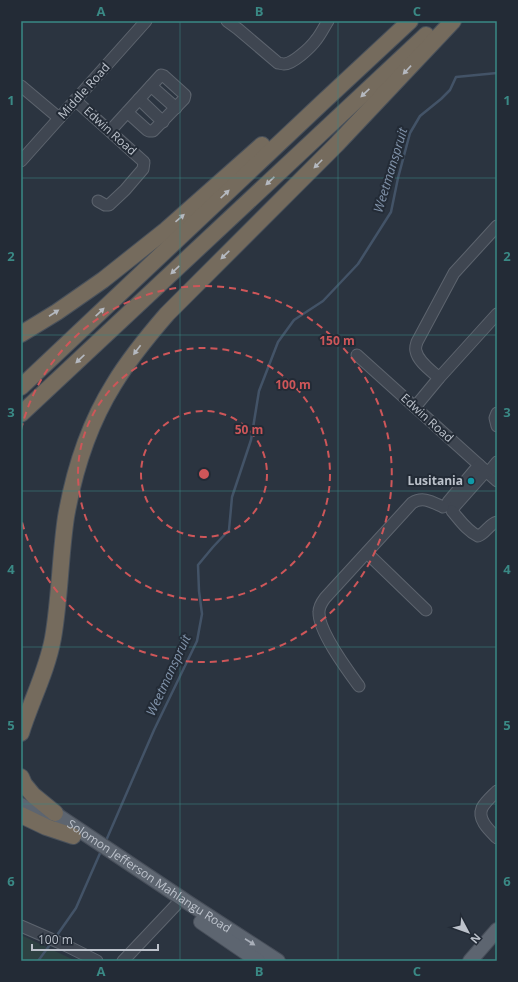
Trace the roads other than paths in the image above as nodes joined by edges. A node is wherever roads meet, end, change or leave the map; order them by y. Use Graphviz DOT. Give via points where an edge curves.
graph roads {
  1 [pos="146,21"];
  2 [pos="227,21"];
  3 [pos="328,21"];
  4 [pos="410,21"];
  5 [pos="442,21"];
  6 [pos="453,21"];
  7 [pos="381,48"];
  8 [pos="21,86"];
  9 [pos="151,86"];
  10 [pos="139,99"];
  11 [pos="75,100"];
  12 [pos="176,108"];
  13 [pos="127,112"];
  14 [pos="59,118"];
  15 [pos="163,122"];
  16 [pos="110,131"];
  17 [pos="21,161"];
  18 [pos="98,201"];
  19 [pos="497,226"];
  20 [pos="497,314"];
  21 [pos="21,334"];
  22 [pos="357,355"];
  23 [pos="439,378"];
  24 [pos="21,387"];
  25 [pos="415,407"];
  26 [pos="497,413"];
  27 [pos="21,414"];
  28 [pos="497,426"];
  29 [pos="497,462"];
  30 [pos="484,470"];
  31 [pos="497,481"];
  32 [pos="449,506"];
  33 [pos="497,522"];
  34 [pos="367,553"];
  35 [pos="426,610"];
  36 [pos="359,686"];
  37 [pos="21,733"];
  38 [pos="21,777"];
  39 [pos="21,790"];
  40 [pos="497,791"];
  41 [pos="21,805"];
  42 [pos="55,813"];
  43 [pos="21,815"];
  44 [pos="78,836"];
  45 [pos="497,838"];
  46 [pos="110,855"];
  47 [pos="176,905"];
  48 [pos="21,926"];
  49 [pos="497,930"];
  50 [pos="97,961"];
  51 [pos="123,961"];
  52 [pos="258,961"];
  53 [pos="278,961"];
  54 [pos="470,961"];
  1 -- 11 [label="street, Middle Road"];
  2 -- 3 [label="street" via="278,63 283,64 289,63 307,50 316,41"];
  4 -- 7 [label="highway"];
  5 -- 27 [label="highway, one-way"];
  6 -- 37 [label="highway, one-way" via="336,145 167,314 140,346 114,384 85,442 75,477 66,518 53,639"];
  21 -- 7 [label="highway, one-way" via="103,280 166,230 301,110"];
  24 -- 7 [label="highway, one-way"];
  8 -- 14 [label="street"];
  9 -- 10 [label="street"];
  9 -- 12 [label="street"];
  9 -- 12 [label="street" via="162,75 164,76 185,96"];
  10 -- 13 [label="street"];
  10 -- 15 [label="street"];
  11 -- 14 [label="street, Middle Road"];
  11 -- 16 [label="street, Edwin Road"];
  12 -- 15 [label="street"];
  13 -- 15 [label="street" via="149,131"];
  13 -- 16 [label="street"];
  14 -- 17 [label="street, Middle Road"];
  16 -- 18 [label="street, Edwin Road" via="144,162 143,169 109,205"];
  19 -- 23 [label="street" via="454,273 417,342 415,348 419,358"];
  20 -- 23 [label="street"];
  22 -- 25 [label="street, Edwin Road"];
  23 -- 25 [label="street"];
  25 -- 30 [label="street, Edwin Road"];
  26 -- 28 [label="street"];
  29 -- 30 [label="street"];
  30 -- 31 [label="street, Edwin Road"];
  30 -- 32 [label="street"];
  32 -- 33 [label="street" via="478,536"];
  32 -- 34 [label="street" via="423,500 415,501"];
  34 -- 35 [label="street"];
  34 -- 36 [label="street" via="325,598 318,614 324,632 342,664"];
  38 -- 42 [label="highway" via="33,795"];
  39 -- 42 [label="main road, Solomon Jefferson Mahlangu Road"];
  40 -- 45 [label="street" via="481,813 483,822"];
  41 -- 44 [label="main road, Solomon Jefferson Mahlangu Road"];
  42 -- 44 [label="main road, Solomon Jefferson Mahlangu Road"];
  43 -- 44 [label="highway" via="46,827"];
  44 -- 46 [label="main road, Solomon Jefferson Mahlangu Road"];
  46 -- 47 [label="main road, Solomon Jefferson Mahlangu Road"];
  46 -- 53 [label="main road, Solomon Jefferson Mahlangu Road, one-way"];
  47 -- 51 [label="street"];
  47 -- 52 [label="main road, Solomon Jefferson Mahlangu Road"];
  48 -- 50 [label="street"];
  49 -- 54 [label="main road"];
}
